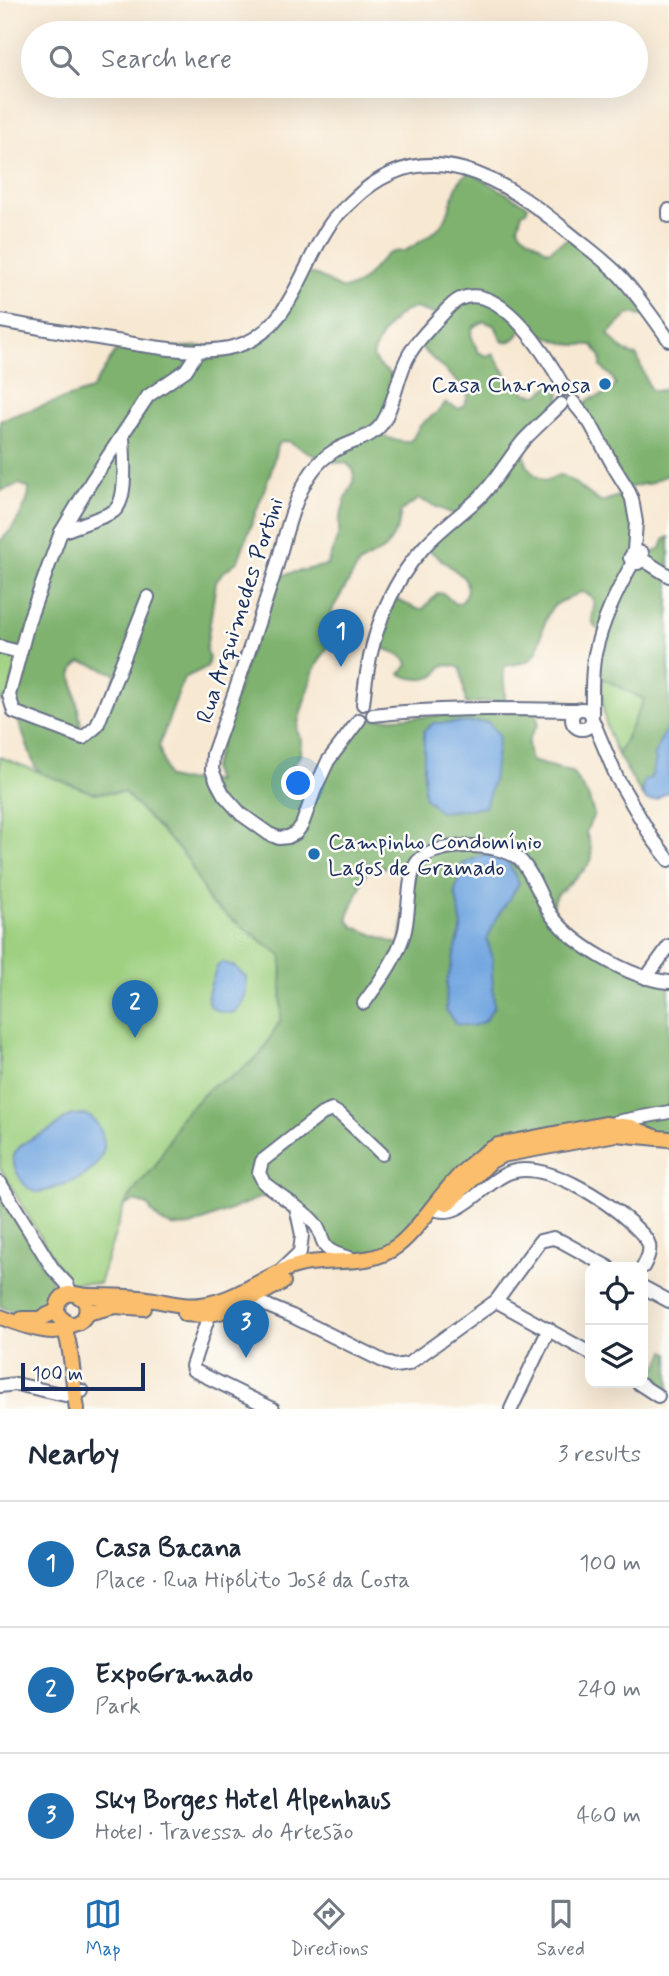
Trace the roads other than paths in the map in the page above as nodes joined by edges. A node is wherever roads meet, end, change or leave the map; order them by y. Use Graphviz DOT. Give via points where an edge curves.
graph roads {
  1 [pos="669,210"];
  2 [pos="669,216"];
  3 [pos="0,321"];
  4 [pos="669,340"];
  5 [pos="200,350"];
  6 [pos="567,403"];
  7 [pos="123,434"];
  8 [pos="61,532"];
  9 [pos="636,557"];
  10 [pos="669,576"];
  11 [pos="148,597"];
  12 [pos="0,648"];
  13 [pos="20,652"];
  14 [pos="363,704"];
  15 [pos="373,715"];
  16 [pos="583,718"];
  17 [pos="359,720"];
  18 [pos="669,860"];
  19 [pos="669,946"];
  20 [pos="646,978"];
  21 [pos="669,982"];
  22 [pos="364,1003"];
  23 [pos="669,1112"];
  24 [pos="626,1123"];
  25 [pos="606,1130"];
  26 [pos="663,1138"];
  27 [pos="382,1154"];
  28 [pos="0,1182"];
  29 [pos="296,1207"];
  30 [pos="445,1208"];
  31 [pos="361,1260"];
  32 [pos="599,1262"];
  33 [pos="646,1262"];
  34 [pos="53,1269"];
  35 [pos="276,1275"];
  36 [pos="648,1290"];
  37 [pos="77,1294"];
  38 [pos="238,1295"];
  39 [pos="254,1299"];
  40 [pos="496,1301"];
  41 [pos="669,1301"];
  42 [pos="212,1309"];
  43 [pos="0,1317"];
  44 [pos="66,1319"];
  45 [pos="549,1329"];
  46 [pos="585,1350"];
  47 [pos="0,1385"];
  48 [pos="646,1388"];
  49 [pos="78,1392"];
  50 [pos="658,1396"];
  51 [pos="77,1409"];
  52 [pos="85,1409"];
  53 [pos="273,1409"];
  54 [pos="512,1409"];
  1 -- 2 [label="street"];
  3 -- 5 [label="street" via="138,345"];
  4 -- 5 [label="street" via="620,276 528,200 470,172 429,163 384,176 341,211 293,293 263,332 237,345"];
  5 -- 7 [label="street" via="186,370 148,396"];
  6 -- 9 [label="street" via="590,424 632,499"];
  6 -- 14 [label="street" via="524,440 482,495 424,546 400,579 380,619"];
  6 -- 17 [label="street, Rua Arquimedes Portini" via="573,393 565,389 522,327 497,303 476,297 458,300 416,343 403,365 387,415 376,430 335,450 305,484 213,754 212,771 241,814 269,834 288,837 302,825 328,761"];
  7 -- 8 [label="street"];
  7 -- 8 [label="street" via="121,502 114,511"];
  8 -- 13 [label="street"];
  9 -- 10 [label="street"];
  9 -- 16 [label="street" via="601,632"];
  11 -- 13 [label="street" via="97,726 83,738 14,712 9,695"];
  12 -- 13 [label="street"];
  14 -- 15 [label="street"];
  14 -- 17 [label="street" via="356,711"];
  15 -- 16 [label="street" via="541,710"];
  15 -- 17 [label="street" via="369,721"];
  16 -- 18 [label="street"];
  19 -- 20 [label="street"];
  20 -- 21 [label="street"];
  20 -- 22 [label="street" via="568,934 549,912 524,865 511,854 502,849 446,848 425,856 414,867 404,935 388,970"];
  23 -- 24 [label="street"];
  24 -- 25 [label="main road"];
  24 -- 26 [label="main road"];
  25 -- 26 [label="main road"];
  25 -- 30 [label="main road" via="502,1154"];
  27 -- 29 [label="street" via="342,1116 332,1110 322,1114 262,1161 259,1173 264,1183"];
  28 -- 34 [label="street"];
  29 -- 31 [label="street" via="314,1223 326,1248"];
  29 -- 35 [label="street" via="300,1252"];
  30 -- 31 [label="main road" via="399,1246 377,1258"];
  30 -- 33 [label="street" via="509,1172 555,1176 629,1221 649,1242"];
  30 -- 39 [label="main road" via="417,1241 389,1262 295,1276"];
  31 -- 35 [label="main road" via="302,1264"];
  32 -- 40 [label="street" via="553,1238 540,1241"];
  34 -- 37 [label="street"];
  34 -- 44 [label="street"];
  35 -- 38 [label="main road"];
  36 -- 41 [label="street"];
  37 -- 42 [label="main road" via="146,1298"];
  37 -- 44 [label="main road" via="67,1294"];
  37 -- 44 [label="main road" via="85,1301"];
  38 -- 39 [label="street"];
  38 -- 42 [label="main road"];
  39 -- 40 [label="street" via="396,1366 408,1364"];
  39 -- 42 [label="main road" via="236,1307"];
  40 -- 45 [label="street"];
  42 -- 44 [label="main road" via="189,1315 115,1306"];
  42 -- 53 [label="street" via="193,1370"];
  43 -- 44 [label="main road"];
  43 -- 44 [label="main road"];
  44 -- 49 [label="main road" via="77,1346"];
  44 -- 49 [label="main road" via="61,1334 69,1348"];
  45 -- 46 [label="street"];
  45 -- 54 [label="street"];
  47 -- 49 [label="street" via="65,1395"];
  48 -- 50 [label="street"];
  49 -- 51 [label="main road"];
  49 -- 52 [label="main road"];
}
